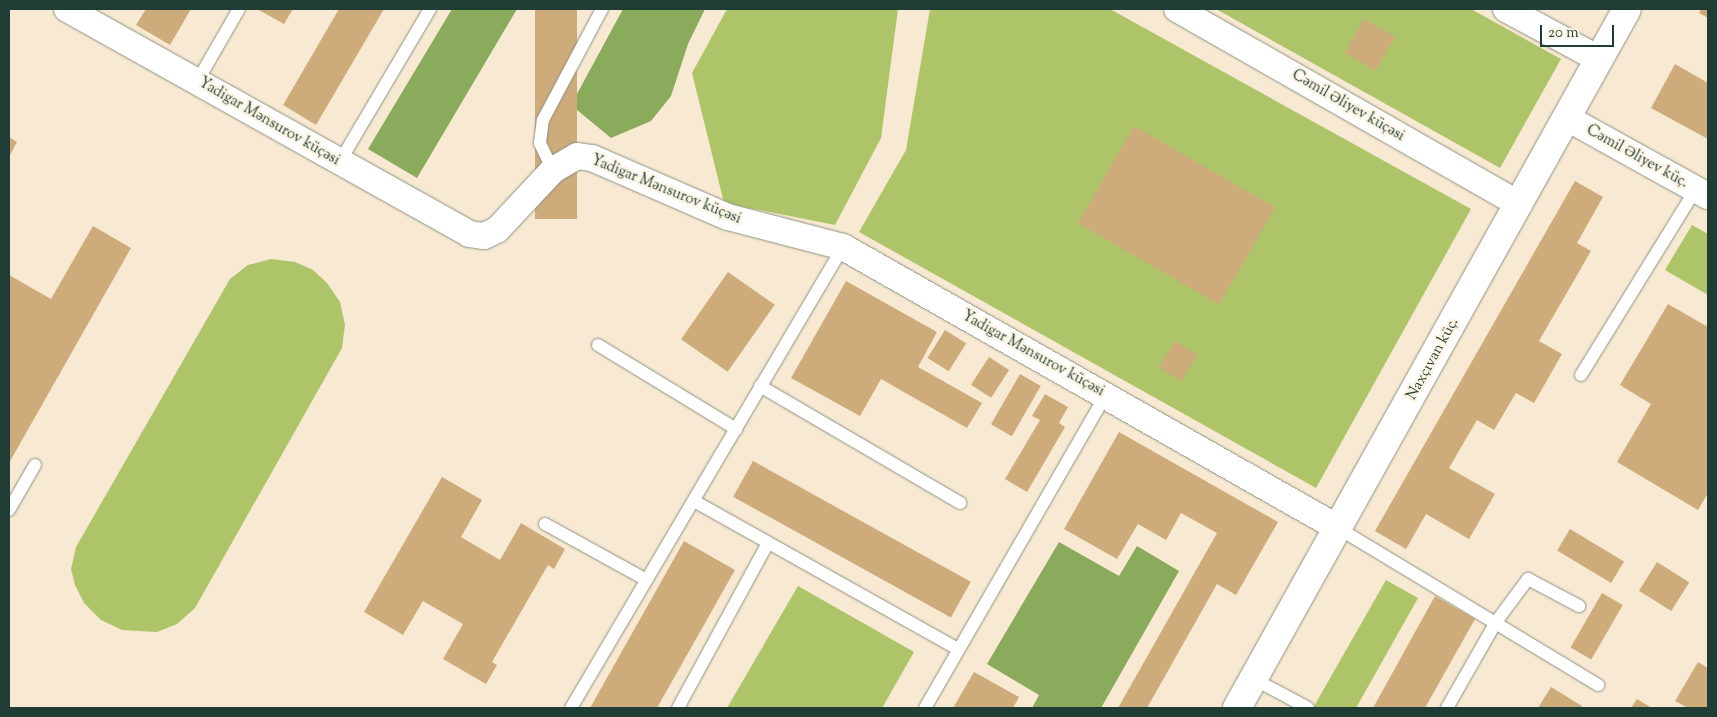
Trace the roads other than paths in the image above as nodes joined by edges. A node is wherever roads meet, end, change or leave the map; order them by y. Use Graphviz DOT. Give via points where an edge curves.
graph roads {
  1 [pos="67,9"];
  2 [pos="239,9"];
  3 [pos="430,9"];
  4 [pos="602,9"];
  5 [pos="1177,9"];
  6 [pos="1506,9"];
  7 [pos="1628,9"];
  8 [pos="1599,59"];
  9 [pos="198,80"];
  10 [pos="1567,118"];
  11 [pos="339,162"];
  12 [pos="553,170"];
  13 [pos="1702,193"];
  14 [pos="1520,204"];
  15 [pos="843,247"];
  16 [pos="598,345"];
  17 [pos="1581,375"];
  18 [pos="760,386"];
  19 [pos="1106,394"];
  20 [pos="736,429"];
  21 [pos="35,465"];
  22 [pos="694,501"];
  23 [pos="960,503"];
  24 [pos="9,510"];
  25 [pos="545,524"];
  26 [pos="1338,528"];
  27 [pos="768,543"];
  28 [pos="647,580"];
  29 [pos="1579,606"];
  30 [pos="1496,622"];
  31 [pos="958,649"];
  32 [pos="1254,679"];
  33 [pos="1598,685"];
  34 [pos="571,708"];
  35 [pos="678,708"];
  36 [pos="925,708"];
  37 [pos="1237,708"];
  38 [pos="1308,708"];
  39 [pos="1447,708"];
  1 -- 9 [label="street, Yadigar Mənsurov küçəsi"];
  2 -- 9 [label="lane"];
  3 -- 11 [label="lane"];
  4 -- 12 [label="lane" via="543,120 540,143"];
  5 -- 14 [label="street, Cəmil Əliyev küçəsi"];
  6 -- 8 [label="street"];
  7 -- 8 [label="street, Naxçıvan küç."];
  8 -- 10 [label="street, Naxçıvan küç."];
  9 -- 11 [label="street, Yadigar Mənsurov küçəsi"];
  10 -- 13 [label="street, Cəmil Əliyev küç."];
  10 -- 14 [label="street, Naxçıvan küç."];
  11 -- 12 [label="street, Yadigar Mənsurov küçəsi" via="469,234 484,236 497,230"];
  12 -- 15 [label="street, Yadigar Mənsurov küçəsi" via="577,156 592,158 728,217"];
  13 -- 17 [label="lane"];
  14 -- 26 [label="street, Naxçıvan küç."];
  15 -- 18 [label="lane"];
  15 -- 19 [label="street, Yadigar Mənsurov küçəsi"];
  16 -- 20 [label="lane"];
  18 -- 20 [label="lane"];
  18 -- 23 [label="lane"];
  19 -- 26 [label="street, Yadigar Mənsurov küçəsi"];
  19 -- 31 [label="lane"];
  20 -- 22 [label="lane"];
  21 -- 24 [label="lane"];
  22 -- 27 [label="lane"];
  22 -- 28 [label="lane"];
  25 -- 28 [label="lane"];
  26 -- 30 [label="lane"];
  26 -- 32 [label="street, Naxçıvan küç."];
  27 -- 31 [label="lane"];
  27 -- 35 [label="lane"];
  28 -- 34 [label="lane"];
  29 -- 30 [label="lane" via="1528,579"];
  30 -- 33 [label="lane"];
  30 -- 39 [label="lane"];
  31 -- 36 [label="lane"];
  32 -- 37 [label="street, Naxçıvan küç."];
  32 -- 38 [label="lane"];
}
